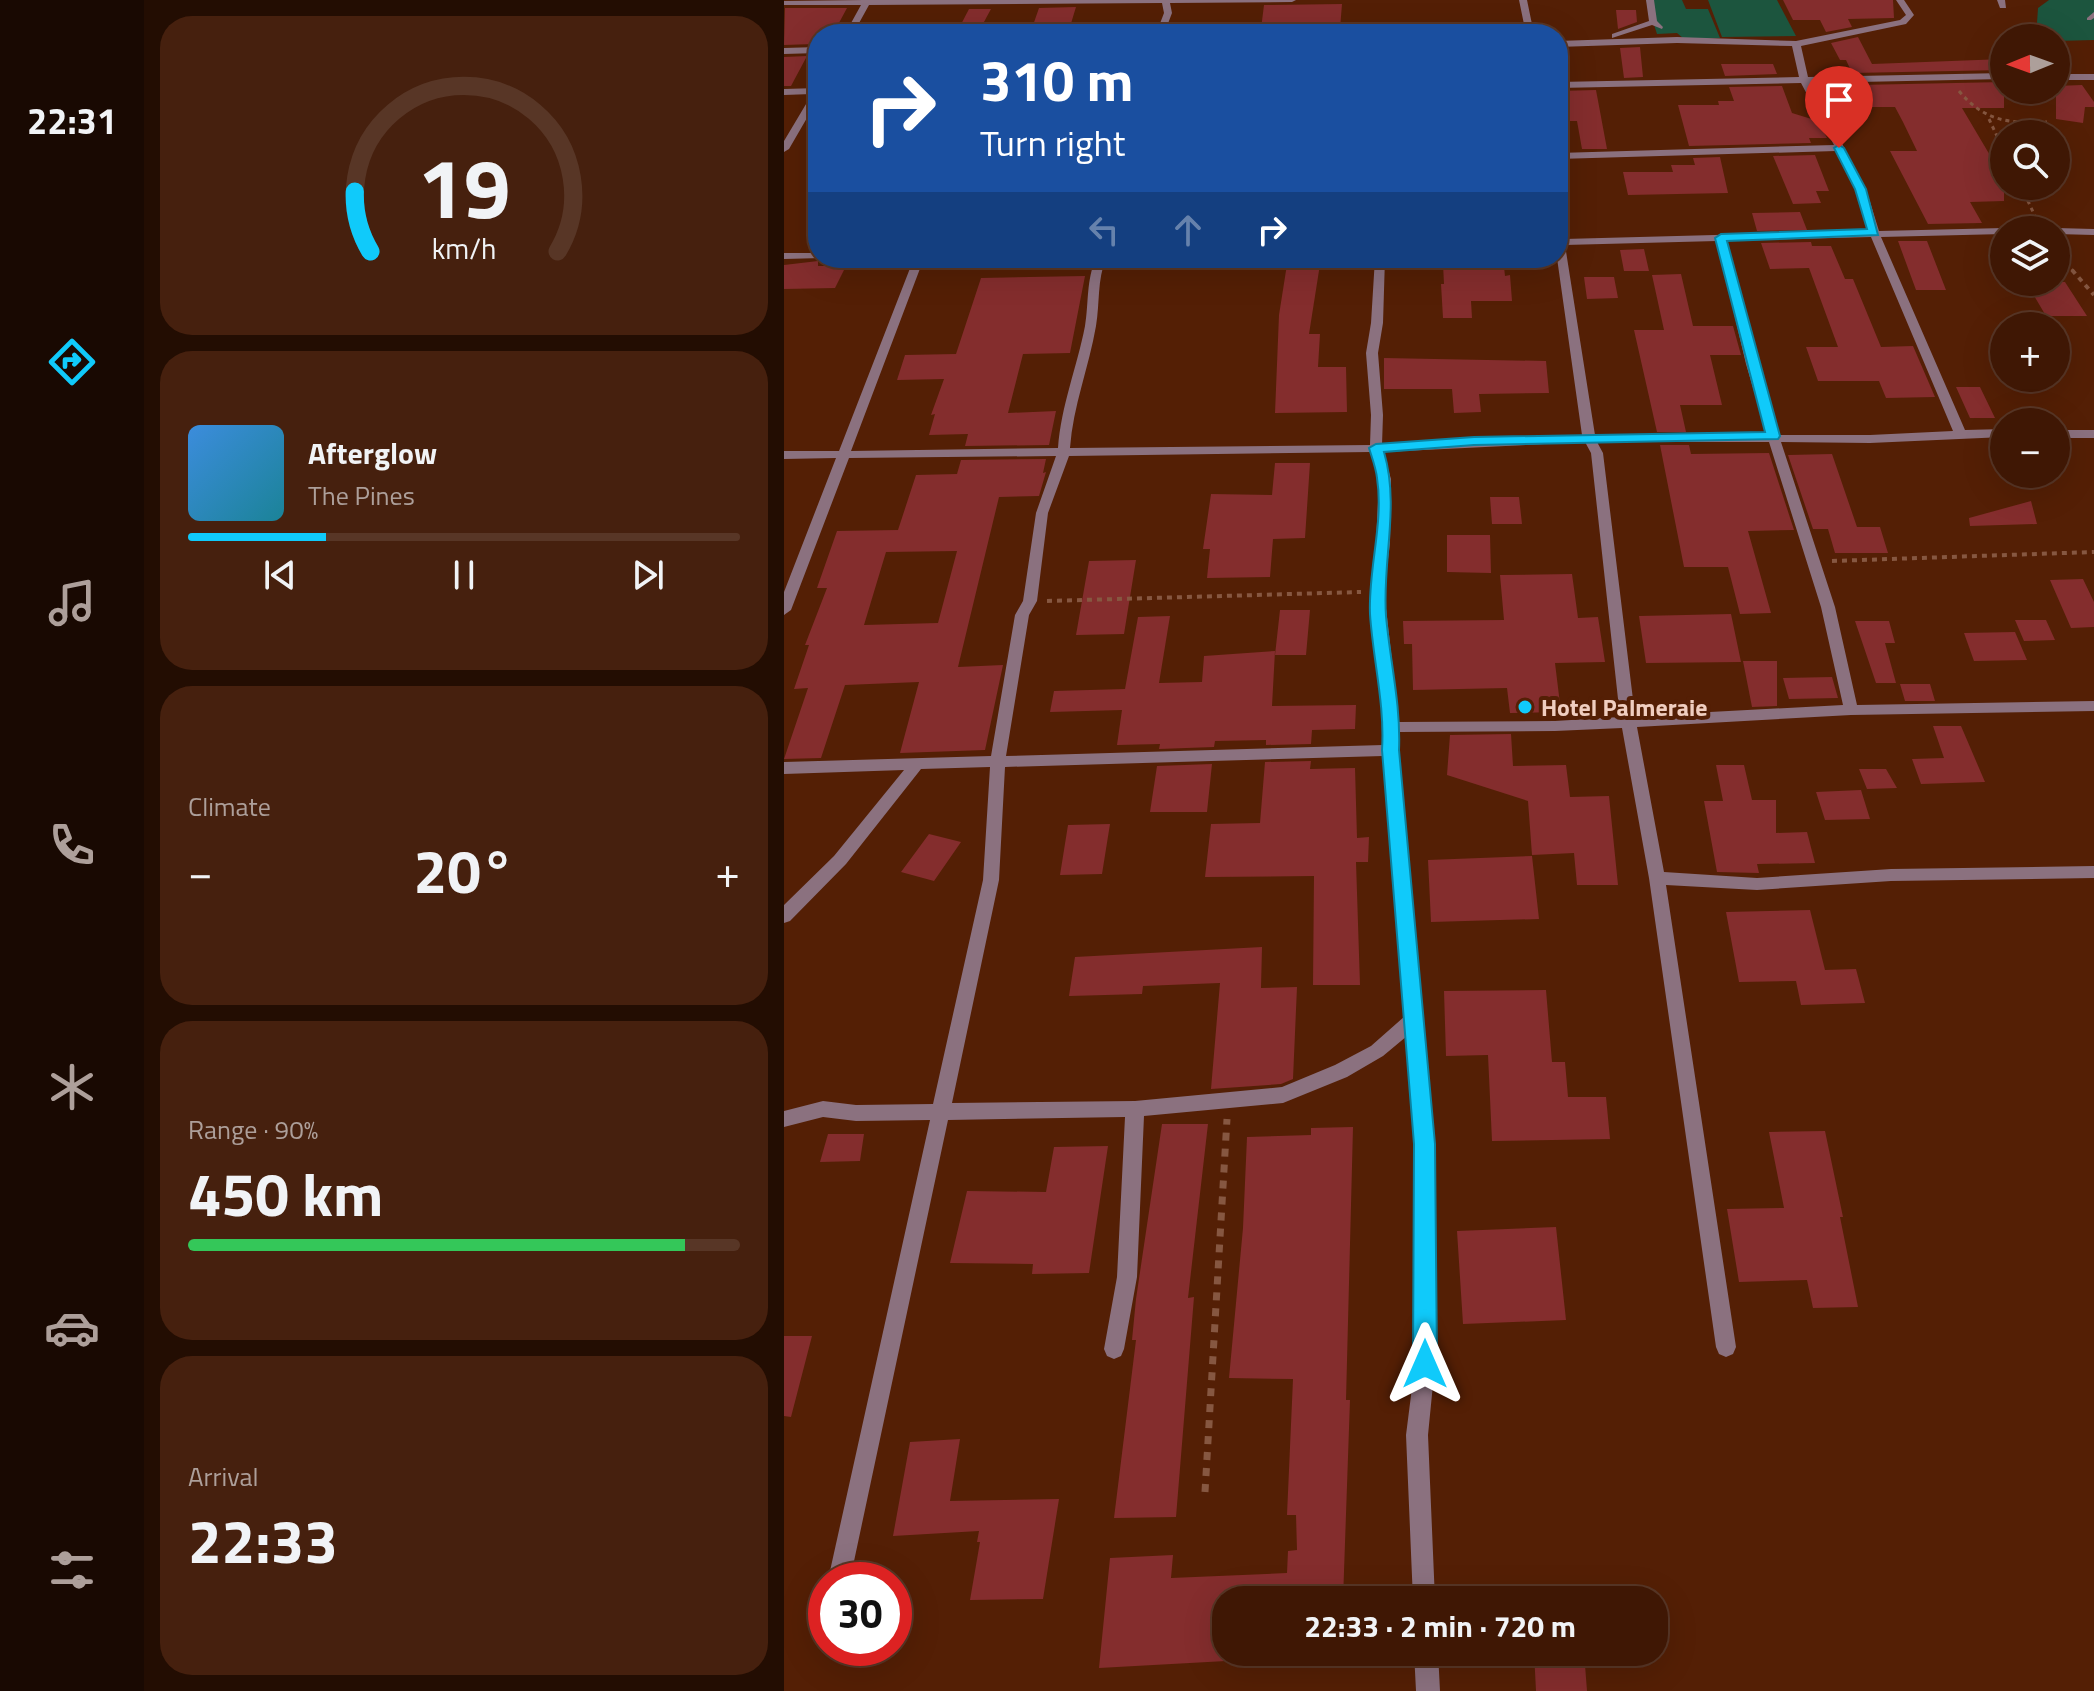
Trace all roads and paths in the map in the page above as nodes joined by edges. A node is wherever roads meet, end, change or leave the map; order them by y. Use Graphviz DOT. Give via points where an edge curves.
graph roads {
  1 [pos="1033,0"];
  2 [pos="1165,0"];
  3 [pos="1292,0"];
  4 [pos="1523,0"];
  5 [pos="1650,0"];
  6 [pos="1900,0"];
  7 [pos="868,1"];
  8 [pos="784,3"];
  9 [pos="1653,22"];
  10 [pos="855,24"];
  11 [pos="1164,24"];
  12 [pos="1528,24"];
  13 [pos="1677,40"];
  14 [pos="1590,42"];
  15 [pos="1568,43"];
  16 [pos="1796,44"];
  17 [pos="808,50"];
  18 [pos="784,51"];
  19 [pos="1990,77"];
  20 [pos="2070,77"];
  21 [pos="2094,77"];
  22 [pos="1949,78"];
  23 [pos="1804,79"];
  24 [pos="1568,85"];
  25 [pos="808,91"];
  26 [pos="784,92"];
  27 [pos="808,108"];
  28 [pos="1989,118"];
  29 [pos="1994,120"];
  30 [pos="1839,148"];
  31 [pos="784,149"];
  32 [pos="1568,156"];
  33 [pos="2094,217"];
  34 [pos="1990,231"];
  35 [pos="1874,232"];
  36 [pos="2089,232"];
  37 [pos="1721,238"];
  38 [pos="1568,242"];
  39 [pos="784,256"];
  40 [pos="808,256"];
  41 [pos="2070,267"];
  42 [pos="915,268"];
  43 [pos="1097,268"];
  44 [pos="1380,268"];
  45 [pos="1562,268"];
  46 [pos="2094,295"];
  47 [pos="1960,433"];
  48 [pos="1990,433"];
  49 [pos="2070,434"];
  50 [pos="2094,434"];
  51 [pos="1773,436"];
  52 [pos="1589,438"];
  53 [pos="1376,448"];
  54 [pos="1064,452"];
  55 [pos="842,454"];
  56 [pos="784,455"];
  57 [pos="2094,552"];
  58 [pos="1817,561"];
  59 [pos="1377,591"];
  60 [pos="1030,601"];
  61 [pos="784,610"];
  62 [pos="2094,706"];
  63 [pos="1851,710"];
  64 [pos="1628,720"];
  65 [pos="1392,727"];
  66 [pos="1390,750"];
  67 [pos="998,761"];
  68 [pos="917,764"];
  69 [pos="784,768"];
  70 [pos="2094,872"];
  71 [pos="1657,878"];
  72 [pos="784,916"];
  73 [pos="1414,1019"];
  74 [pos="1228,1102"];
  75 [pos="1135,1109"];
  76 [pos="941,1111"];
  77 [pos="784,1119"];
  78 [pos="1726,1347"];
  79 [pos="1114,1349"];
  80 [pos="1205,1492"];
  81 [pos="843,1562"];
  82 [pos="1423,1586"];
  83 [pos="1427,1666"];
  84 [pos="1428,1691"];
  1 -- 2 [label="street"];
  1 -- 7 [label="street"];
  2 -- 3 [label="street"];
  2 -- 11 [label="street"];
  4 -- 12 [label="street"];
  5 -- 9 [label="street"];
  6 -- 16 [label="street" via="1910,15 1903,22"];
  7 -- 8 [label="street"];
  7 -- 10 [label="street"];
  9 -- 13 [label="street"];
  9 -- 14 [label="street"];
  13 -- 14 [label="street"];
  13 -- 16 [label="street"];
  14 -- 15 [label="street"];
  16 -- 23 [label="street"];
  17 -- 18 [label="street"];
  19 -- 22 [label="street"];
  20 -- 21 [label="street"];
  22 -- 23 [label="street"];
  22 -- 28 [label="path" via="1972,109"];
  23 -- 24 [label="street"];
  23 -- 30 [label="street"];
  25 -- 26 [label="street"];
  27 -- 31 [label="street"];
  28 -- 29 [label="path"];
  30 -- 32 [label="street"];
  30 -- 35 [label="street" via="1861,189"];
  33 -- 36 [label="street"];
  34 -- 35 [label="street"];
  35 -- 37 [label="street"];
  35 -- 47 [label="street"];
  37 -- 38 [label="street"];
  37 -- 51 [label="street"];
  39 -- 40 [label="street"];
  41 -- 46 [label="path"];
  42 -- 55 [label="street"];
  43 -- 54 [label="street" via="1091,324"];
  44 -- 53 [label="street" via="1372,353"];
  45 -- 52 [label="street"];
  47 -- 48 [label="street"];
  47 -- 51 [label="street" via="1872,439"];
  49 -- 50 [label="street"];
  51 -- 52 [label="street"];
  51 -- 58 [label="street"];
  52 -- 53 [label="street"];
  52 -- 64 [label="street" via="1597,453"];
  53 -- 54 [label="street"];
  53 -- 59 [label="street" via="1385,479"];
  54 -- 55 [label="street"];
  54 -- 60 [label="street" via="1042,513"];
  55 -- 56 [label="street"];
  55 -- 61 [label="street"];
  57 -- 58 [label="path"];
  58 -- 63 [label="street"];
  59 -- 60 [label="path"];
  59 -- 65 [label="street"];
  60 -- 67 [label="street" via="1022,615"];
  62 -- 63 [label="street"];
  63 -- 64 [label="street"];
  64 -- 65 [label="street"];
  64 -- 71 [label="street"];
  65 -- 66 [label="street"];
  66 -- 67 [label="street"];
  66 -- 73 [label="street"];
  67 -- 68 [label="street"];
  67 -- 76 [label="street" via="991,880"];
  68 -- 69 [label="street"];
  68 -- 72 [label="street" via="840,860"];
  70 -- 71 [label="street" via="1891,875 1757,884"];
  71 -- 78 [label="street"];
  73 -- 74 [label="street" via="1377,1051 1341,1071 1283,1095"];
  73 -- 82 [label="street" via="1425,1144 1425,1364 1417,1435"];
  74 -- 75 [label="street"];
  74 -- 80 [label="path"];
  75 -- 76 [label="street"];
  75 -- 79 [label="street" via="1127,1277"];
  76 -- 77 [label="street" via="823,1109"];
  76 -- 81 [label="street"];
  83 -- 84 [label="street"];
}
